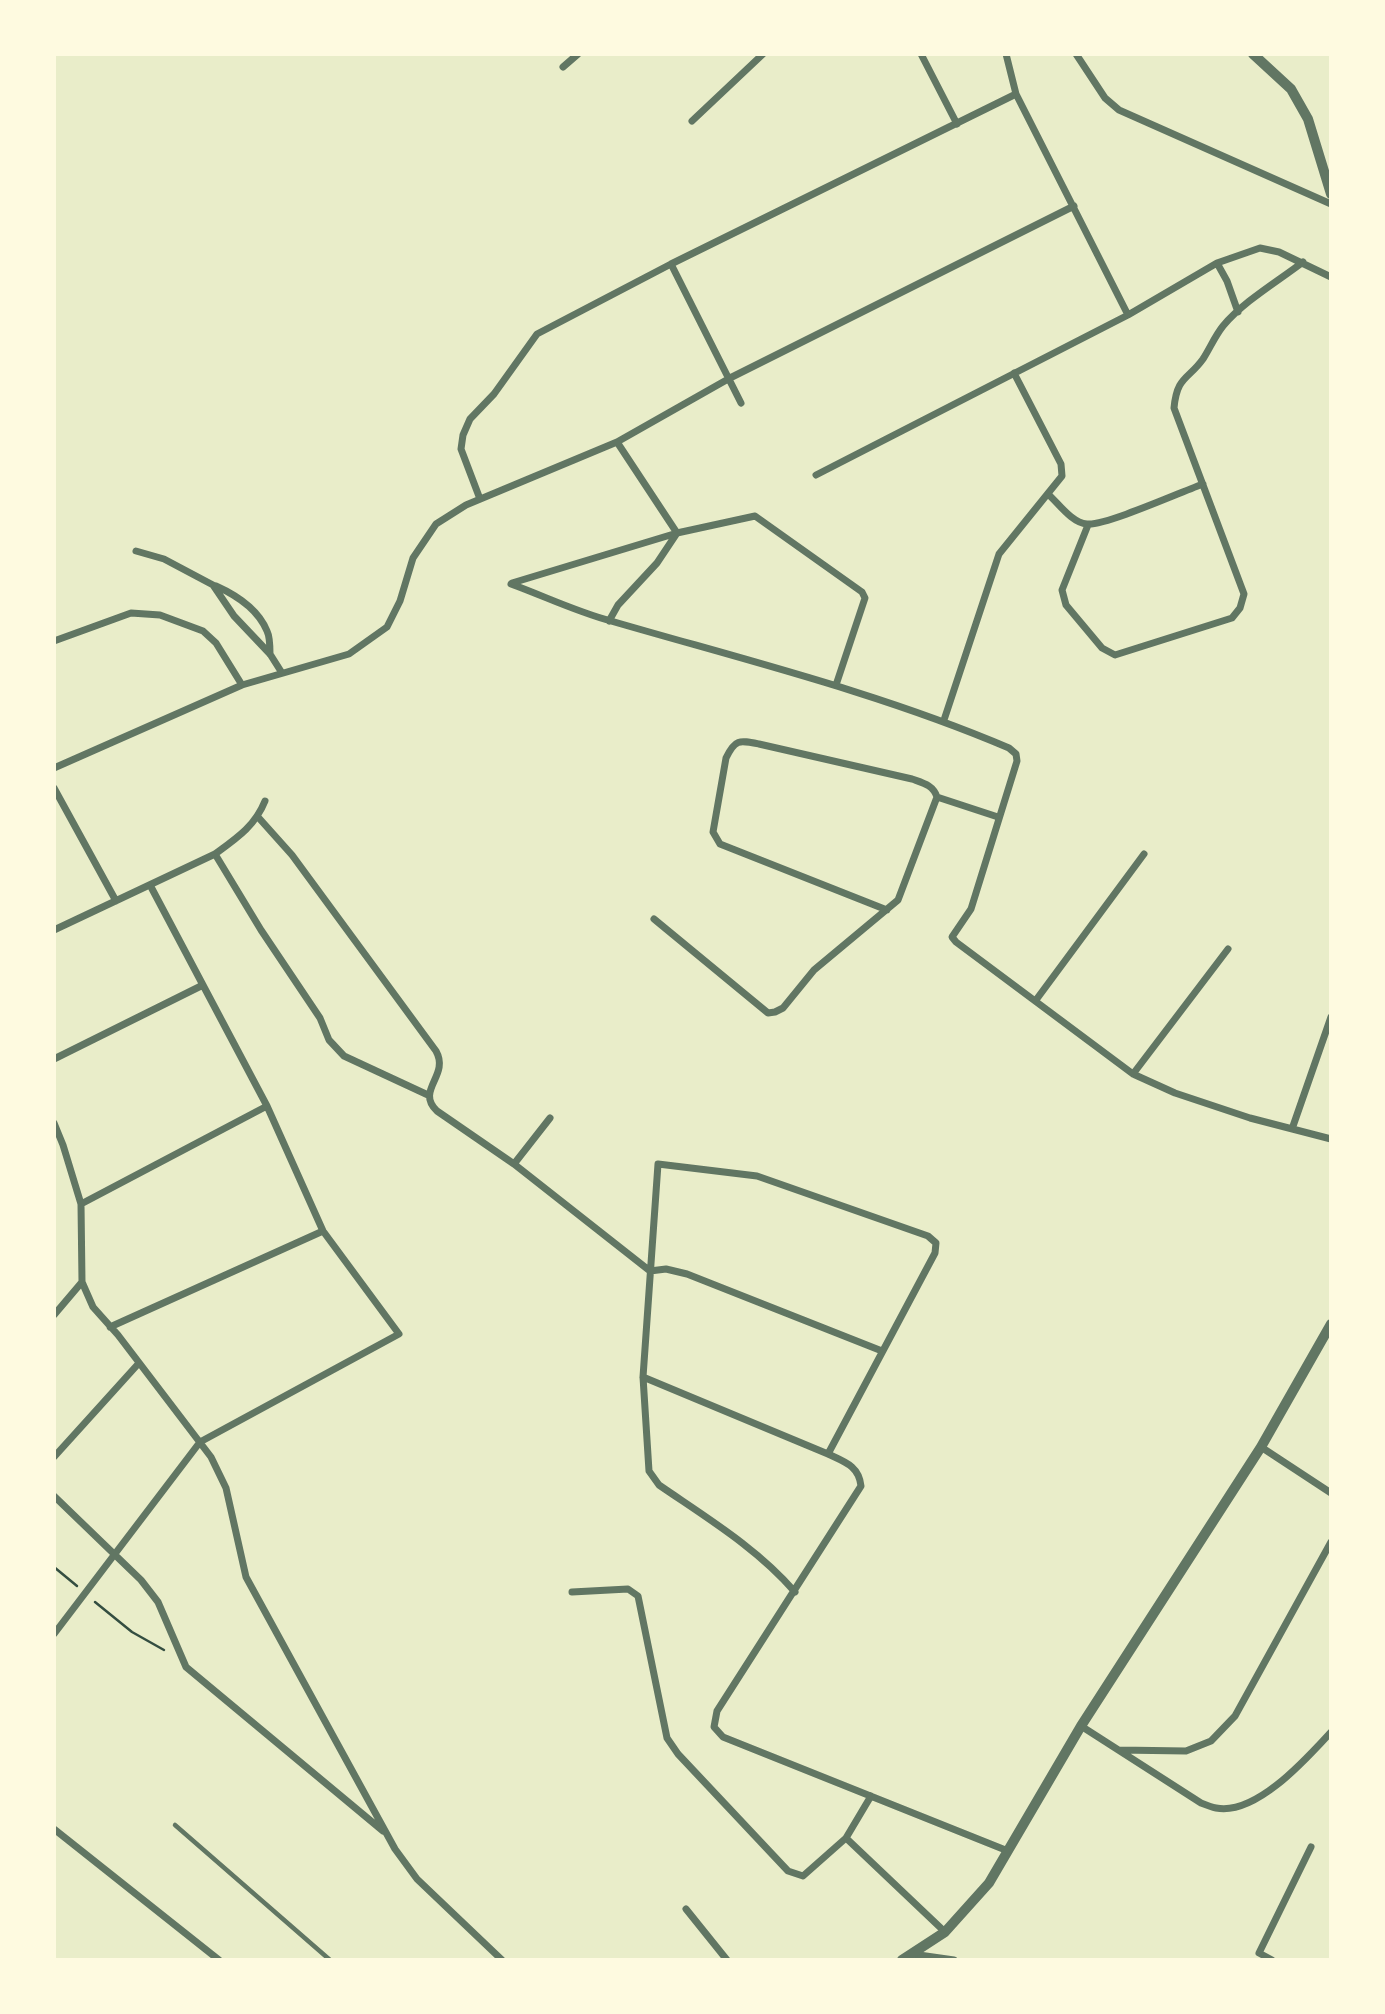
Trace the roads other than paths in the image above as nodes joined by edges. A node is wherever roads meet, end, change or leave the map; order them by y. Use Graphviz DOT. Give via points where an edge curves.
graph roads {
  1 [pos="578,54"];
  2 [pos="763,54"];
  3 [pos="921,54"];
  4 [pos="1006,54"];
  5 [pos="1076,54"];
  6 [pos="1253,54"];
  7 [pos="563,67"];
  8 [pos="1016,93"];
  9 [pos="692,121"];
  10 [pos="957,124"];
  11 [pos="1331,194"];
  12 [pos="1331,204"];
  13 [pos="1074,206"];
  14 [pos="1303,262"];
  15 [pos="1216,263"];
  16 [pos="671,264"];
  17 [pos="1331,277"];
  18 [pos="1238,312"];
  19 [pos="1128,315"];
  20 [pos="1014,373"];
  21 [pos="730,378"];
  22 [pos="741,403"];
  23 [pos="617,442"];
  24 [pos="816,475"];
  25 [pos="1203,484"];
  26 [pos="1048,494"];
  27 [pos="480,499"];
  28 [pos="1088,525"];
  29 [pos="677,533"];
  30 [pos="136,551"];
  31 [pos="213,585"];
  32 [pos="609,621"];
  33 [pos="54,641"];
  34 [pos="270,654"];
  35 [pos="282,673"];
  36 [pos="242,685"];
  37 [pos="836,685"];
  38 [pos="944,720"];
  39 [pos="54,768"];
  40 [pos="54,788"];
  41 [pos="937,797"];
  42 [pos="265,801"];
  43 [pos="258,817"];
  44 [pos="999,817"];
  45 [pos="215,854"];
  46 [pos="1144,854"];
  47 [pos="150,885"];
  48 [pos="116,901"];
  49 [pos="887,911"];
  50 [pos="653,919"];
  51 [pos="54,930"];
  52 [pos="1228,949"];
  53 [pos="203,985"];
  54 [pos="1036,1000"];
  55 [pos="1331,1017"];
  56 [pos="54,1059"];
  57 [pos="1133,1074"];
  58 [pos="428,1095"];
  59 [pos="267,1106"];
  60 [pos="550,1118"];
  61 [pos="54,1123"];
  62 [pos="1292,1129"];
  63 [pos="1331,1139"];
  64 [pos="514,1164"];
  65 [pos="80,1204"];
  66 [pos="323,1231"];
  67 [pos="650,1271"];
  68 [pos="82,1282"];
  69 [pos="54,1315"];
  70 [pos="1331,1324"];
  71 [pos="110,1327"];
  72 [pos="882,1351"];
  73 [pos="139,1363"];
  74 [pos="643,1377"];
  75 [pos="200,1442"];
  76 [pos="1261,1447"];
  77 [pos="828,1454"];
  78 [pos="54,1457"];
  79 [pos="1331,1493"];
  80 [pos="54,1496"];
  81 [pos="1331,1542"];
  82 [pos="116,1555"];
  83 [pos="572,1592"];
  84 [pos="794,1592"];
  85 [pos="54,1634"];
  86 [pos="1081,1726"];
  87 [pos="1331,1731"];
  88 [pos="1119,1750"];
  89 [pos="871,1796"];
  90 [pos="176,1825"];
  91 [pos="54,1829"];
  92 [pos="387,1833"];
  93 [pos="846,1838"];
  94 [pos="1311,1847"];
  95 [pos="1008,1850"];
  96 [pos="686,1909"];
  97 [pos="944,1932"];
  98 [pos="907,1957"];
  99 [pos="219,1960"];
  100 [pos="330,1960"];
  101 [pos="502,1960"];
  102 [pos="727,1960"];
  103 [pos="954,1960"];
  104 [pos="1272,1960"];
  1 -- 7 [label="street"];
  2 -- 9 [label="street"];
  3 -- 10 [label="street"];
  4 -- 8 [label="street"];
  5 -- 12 [label="street" via="1105,98 1119,110"];
  6 -- 11 [label="street" via="1291,89 1308,119"];
  8 -- 10 [label="street"];
  8 -- 13 [label="street"];
  10 -- 16 [label="street"];
  13 -- 19 [label="street"];
  13 -- 21 [label="street"];
  14 -- 15 [label="street" via="1260,248"];
  14 -- 17 [label="street"];
  14 -- 18 [label="street"];
  15 -- 18 [label="street"];
  15 -- 19 [label="street"];
  16 -- 21 [label="street"];
  16 -- 27 [label="street" via="537,334 470,419 463,435 461,449"];
  18 -- 25 [label="street" via="1175,393 1174,408"];
  19 -- 20 [label="street"];
  20 -- 24 [label="street"];
  20 -- 26 [label="street" via="1060,464 1062,476"];
  21 -- 22 [label="street"];
  21 -- 23 [label="street"];
  23 -- 27 [label="street"];
  23 -- 29 [label="street"];
  25 -- 28 [label="street"];
  25 -- 28 [label="street" via="1244,594 1232,618 1115,655 1102,648 1066,605 1062,590"];
  26 -- 28 [label="street" via="1077,521"];
  26 -- 38 [label="street" via="999,554"];
  27 -- 35 [label="street" via="436,524 413,558 387,627 349,654"];
  29 -- 32 [label="street"];
  29 -- 32 [label="street" via="511,583"];
  29 -- 37 [label="street" via="755,516 862,592 863,604"];
  30 -- 31 [label="street" via="163,559"];
  31 -- 34 [label="street" via="234,616"];
  31 -- 34 [label="street" via="254,611 268,632"];
  32 -- 37 [label="street"];
  33 -- 36 [label="street" via="131,613 160,615 203,631 216,643"];
  34 -- 35 [label="street"];
  35 -- 36 [label="street"];
  36 -- 39 [label="street"];
  37 -- 38 [label="street"];
  38 -- 44 [label="street" via="1016,754"];
  40 -- 48 [label="street"];
  41 -- 44 [label="street"];
  41 -- 49 [label="street" via="898,900"];
  41 -- 49 [label="street" via="929,786 912,779 759,744 736,742 726,758 715,838 729,848"];
  42 -- 43 [label="street"];
  43 -- 45 [label="street"];
  43 -- 58 [label="street" via="292,855 436,1051 441,1060"];
  44 -- 54 [label="street" via="971,909 952,936"];
  45 -- 47 [label="street"];
  45 -- 58 [label="street" via="320,1018 329,1040 344,1056"];
  46 -- 54 [label="street"];
  47 -- 48 [label="street"];
  47 -- 53 [label="street"];
  48 -- 51 [label="street"];
  49 -- 50 [label="street" via="814,970 783,1007 768,1013"];
  52 -- 57 [label="street"];
  53 -- 56 [label="street"];
  53 -- 59 [label="street"];
  54 -- 57 [label="street"];
  55 -- 62 [label="street"];
  57 -- 62 [label="street" via="1175,1093"];
  58 -- 64 [label="street" via="437,1111"];
  59 -- 65 [label="street"];
  59 -- 66 [label="street"];
  60 -- 64 [label="street"];
  61 -- 65 [label="street"];
  62 -- 63 [label="street"];
  64 -- 67 [label="street"];
  65 -- 68 [label="street"];
  66 -- 71 [label="street"];
  66 -- 75 [label="street" via="399,1334"];
  67 -- 72 [label="street" via="687,1274"];
  67 -- 72 [label="street" via="658,1164 757,1175 936,1242 935,1253"];
  67 -- 74 [label="street"];
  68 -- 69 [label="street"];
  68 -- 71 [label="street" via="93,1307"];
  70 -- 76 [label="street"];
  71 -- 73 [label="street"];
  72 -- 77 [label="street"];
  73 -- 75 [label="street"];
  73 -- 78 [label="street"];
  74 -- 77 [label="street"];
  74 -- 84 [label="street" via="649,1471 659,1485 750,1548"];
  75 -- 82 [label="street"];
  75 -- 92 [label="street" via="226,1488 246,1577"];
  76 -- 79 [label="street"];
  76 -- 86 [label="street"];
  77 -- 84 [label="street" via="853,1466 861,1486"];
  80 -- 82 [label="street"];
  81 -- 88 [label="street" via="1235,1716 1211,1741 1186,1751"];
  82 -- 85 [label="street"];
  82 -- 92 [label="street" via="158,1602 186,1667"];
  83 -- 93 [label="street" via="628,1589 638,1596 667,1738 788,1871 803,1876"];
  84 -- 89 [label="street" via="717,1711 714,1727 723,1737"];
  86 -- 88 [label="street"];
  86 -- 95 [label="street"];
  87 -- 88 [label="street" via="1270,1790 1239,1807 1218,1809 1201,1803"];
  89 -- 93 [label="street"];
  89 -- 95 [label="street"];
  90 -- 100 [label="lane"];
  91 -- 99 [label="street"];
  92 -- 101 [label="street" via="417,1879"];
  93 -- 97 [label="street"];
  94 -- 104 [label="street" via="1259,1953"];
  95 -- 97 [label="street" via="989,1882"];
  96 -- 102 [label="street"];
  97 -- 98 [label="street"];
  98 -- 103 [label="street"];
}
